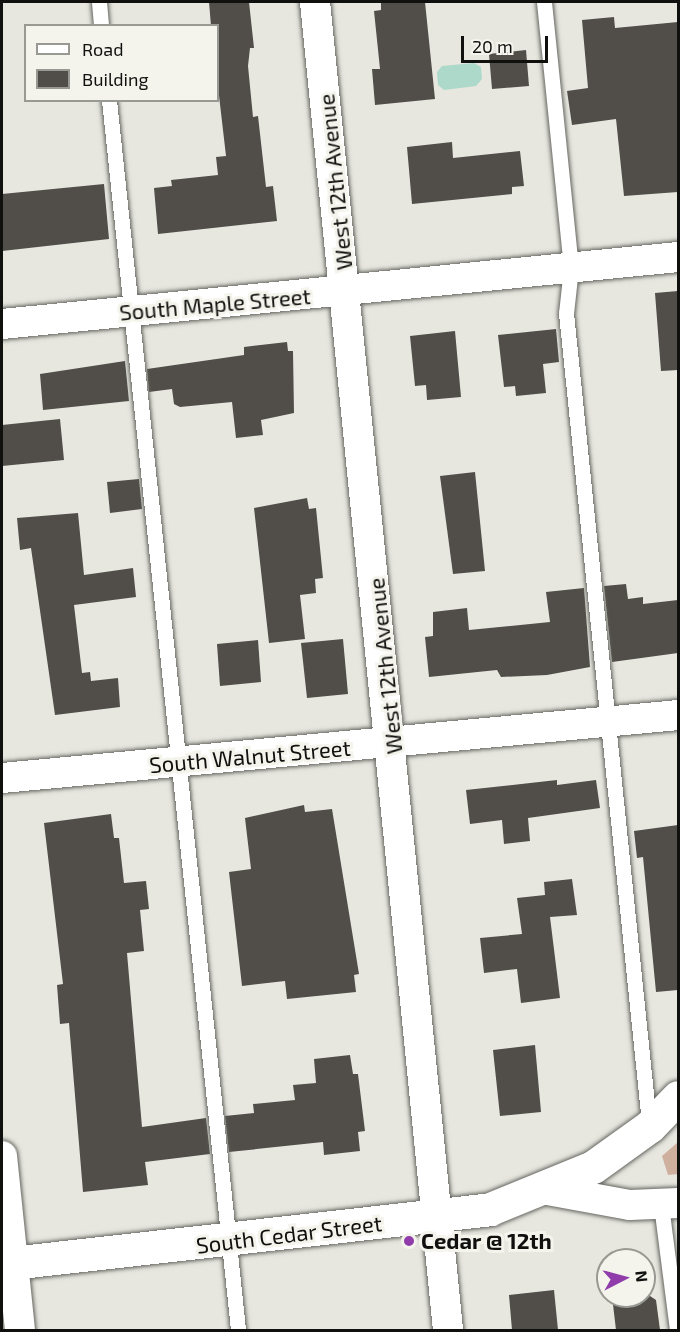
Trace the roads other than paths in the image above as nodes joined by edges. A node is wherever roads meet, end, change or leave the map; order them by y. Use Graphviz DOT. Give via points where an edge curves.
graph roads {
  1 [pos="99,2"];
  2 [pos="315,2"];
  3 [pos="544,2"];
  4 [pos="101,24"];
  5 [pos="109,102"];
  6 [pos="678,257"];
  7 [pos="571,268"];
  8 [pos="346,291"];
  9 [pos="132,312"];
  10 [pos="2,324"];
  11 [pos="678,715"];
  12 [pos="608,721"];
  13 [pos="393,744"];
  14 [pos="177,762"];
  15 [pos="2,778"];
  16 [pos="678,1097"];
  17 [pos="650,1126"];
  18 [pos="2,1156"];
  19 [pos="542,1189"];
  20 [pos="670,1204"];
  21 [pos="435,1217"];
  22 [pos="228,1242"];
  23 [pos="7,1263"];
  24 [pos="20,1330"];
  25 [pos="238,1330"];
  26 [pos="448,1330"];
  27 [pos="677,1330"];
  1 -- 4 [label="lane"];
  2 -- 8 [label="street, West 12th Avenue"];
  3 -- 7 [label="lane"];
  5 -- 9 [label="lane"];
  6 -- 7 [label="street, South Maple Street"];
  7 -- 8 [label="street, South Maple Street"];
  7 -- 12 [label="lane" via="566,313"];
  8 -- 9 [label="street, South Maple Street"];
  8 -- 13 [label="street, West 12th Avenue"];
  9 -- 10 [label="street, South Maple Street"];
  9 -- 14 [label="lane"];
  11 -- 12 [label="street, South Walnut Street"];
  12 -- 13 [label="street, South Walnut Street"];
  12 -- 17 [label="lane"];
  13 -- 14 [label="street, South Walnut Street"];
  13 -- 21 [label="street, West 12th Avenue"];
  14 -- 15 [label="street, South Walnut Street"];
  14 -- 22 [label="lane"];
  16 -- 17 [label="main road, South Cedar Street"];
  17 -- 19 [label="main road, South Cedar Street" via="593,1167"];
  18 -- 23 [label="street"];
  19 -- 20 [label="street" via="630,1205"];
  19 -- 21 [label="main road, South Cedar Street" via="489,1209"];
  20 -- 27 [label="lane"];
  21 -- 22 [label="main road, South Cedar Street"];
  21 -- 26 [label="street, West 12th Avenue"];
  22 -- 23 [label="main road, South Cedar Street"];
  22 -- 25 [label="lane"];
  23 -- 24 [label="street"];
}
